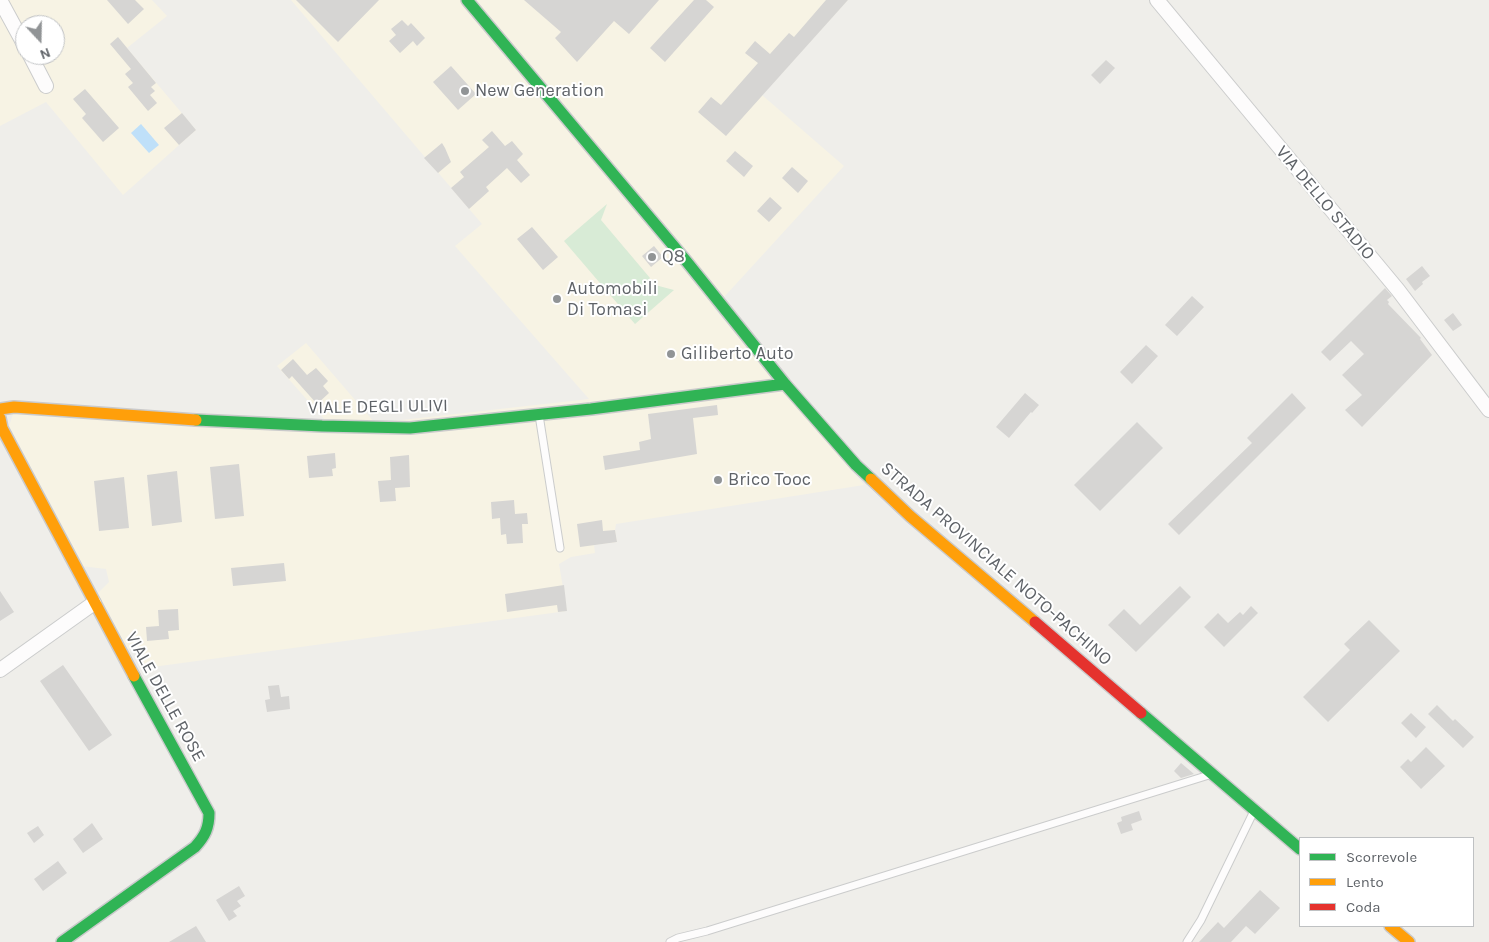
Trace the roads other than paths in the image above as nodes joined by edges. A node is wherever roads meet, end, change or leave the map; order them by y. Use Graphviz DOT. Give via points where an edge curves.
graph roads {
  1 [pos="0,0"];
  2 [pos="467,0"];
  3 [pos="1157,0"];
  4 [pos="15,28"];
  5 [pos="35,65"];
  6 [pos="46,86"];
  7 [pos="785,384"];
  8 [pos="0,409"];
  9 [pos="1489,410"];
  10 [pos="539,415"];
  11 [pos="0,418"];
  12 [pos="560,548"];
  13 [pos="94,603"];
  14 [pos="0,670"];
  15 [pos="1212,774"];
  16 [pos="1255,811"];
  17 [pos="1299,848"];
  18 [pos="1391,927"];
  19 [pos="62,942"];
  20 [pos="670,942"];
  21 [pos="1187,942"];
  22 [pos="1409,942"];
  1 -- 4 [label="street"];
  2 -- 7 [label="street, STRADA PROVINCIALE NOTO-PACHINO" via="681,254"];
  3 -- 9 [label="street, VIA DELLO STADIO" via="1398,290"];
  5 -- 6 [label="street"];
  7 -- 10 [label="street, VIALE DEGLI ULIVI"];
  7 -- 15 [label="street, STRADA PROVINCIALE NOTO-PACHINO" via="856,465 910,516"];
  8 -- 10 [label="street, VIALE DEGLI ULIVI" via="14,407 161,418 410,428"];
  10 -- 12 [label="lane"];
  11 -- 13 [label="street, VIALE DELLE ROSE" via="2,428"];
  13 -- 14 [label="street"];
  13 -- 19 [label="street, VIALE DELLE ROSE" via="209,813 209,826 195,847"];
  15 -- 16 [label="street, STRADA PROVINCIALE NOTO-PACHINO"];
  15 -- 20 [label="lane"];
  16 -- 17 [label="street, STRADA PROVINCIALE NOTO-PACHINO"];
  16 -- 21 [label="lane"];
  18 -- 22 [label="street"];
}
